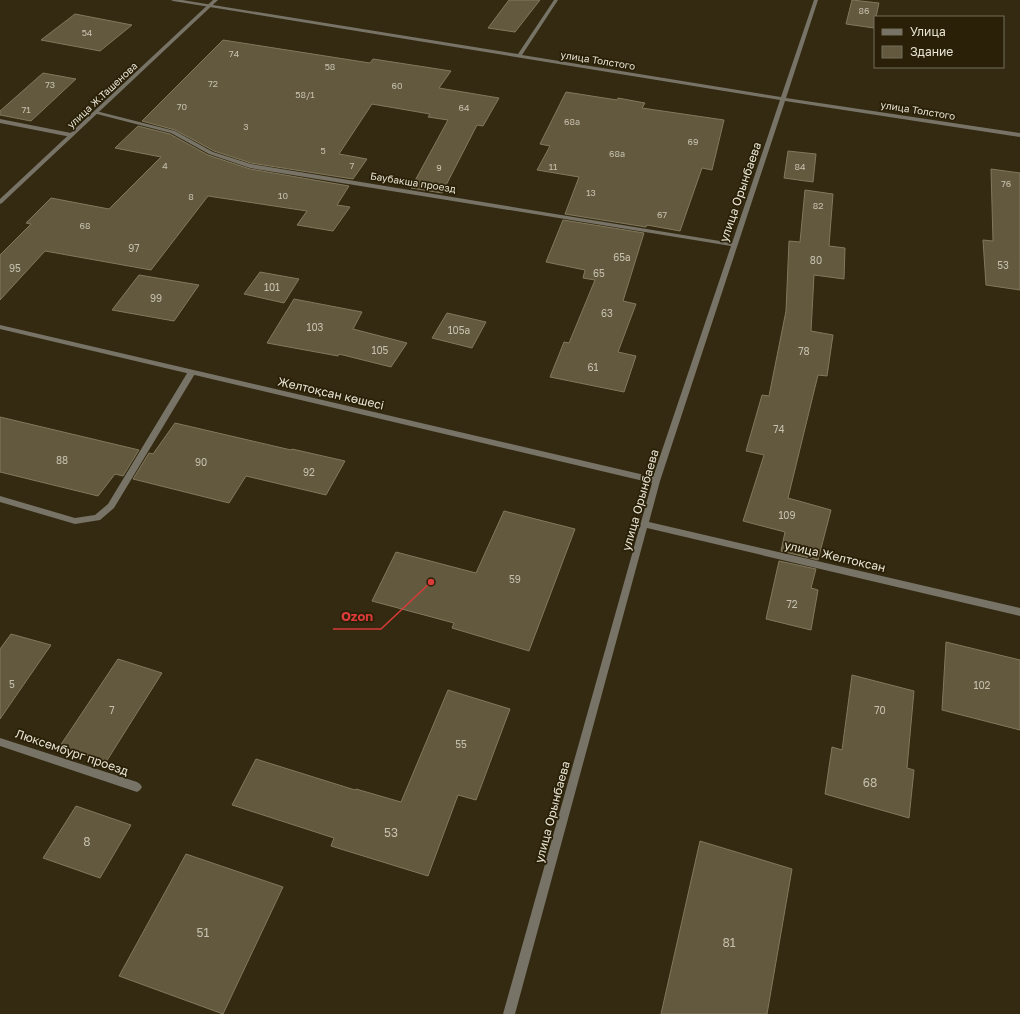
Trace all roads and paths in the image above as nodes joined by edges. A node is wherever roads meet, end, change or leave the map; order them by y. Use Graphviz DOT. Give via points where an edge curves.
graph roads {
  1 [pos="173,0"];
  2 [pos="216,0"];
  3 [pos="556,0"];
  4 [pos="816,0"];
  5 [pos="209,6"];
  6 [pos="519,56"];
  7 [pos="784,99"];
  8 [pos="96,113"];
  9 [pos="0,120"];
  10 [pos="72,135"];
  11 [pos="1020,135"];
  12 [pos="0,202"];
  13 [pos="735,245"];
  14 [pos="0,327"];
  15 [pos="192,372"];
  16 [pos="656,481"];
  17 [pos="0,499"];
  18 [pos="645,524"];
  19 [pos="1020,612"];
  20 [pos="0,742"];
  21 [pos="137,787"];
  22 [pos="509,1014"];
  1 -- 5 [label="street, улица Толстого"];
  2 -- 5 [label="street, улица Ж.Ташенова"];
  3 -- 6 [label="street"];
  4 -- 7 [label="street, улица Орынбаева"];
  5 -- 6 [label="street, улица Толстого"];
  5 -- 8 [label="street, улица Ж.Ташенова"];
  6 -- 7 [label="street, улица Толстого"];
  7 -- 11 [label="street, улица Толстого"];
  7 -- 13 [label="street, улица Орынбаева"];
  8 -- 10 [label="street, улица Ж.Ташенова"];
  8 -- 13 [label="street, Баубакша проезд" via="173,132 211,153 250,166"];
  9 -- 10 [label="street"];
  10 -- 12 [label="street, улица Ж.Ташенова"];
  13 -- 16 [label="street, улица Орынбаева"];
  14 -- 15 [label="street, Желтоқсан көшесі"];
  15 -- 16 [label="street, Желтоқсан көшесі"];
  15 -- 17 [label="street" via="111,506 98,518 75,521"];
  16 -- 18 [label="street, улица Орынбаева"];
  18 -- 19 [label="street, улица Желтоксан"];
  18 -- 22 [label="street, улица Орынбаева"];
  20 -- 21 [label="street, Люксембург проезд"];
}
